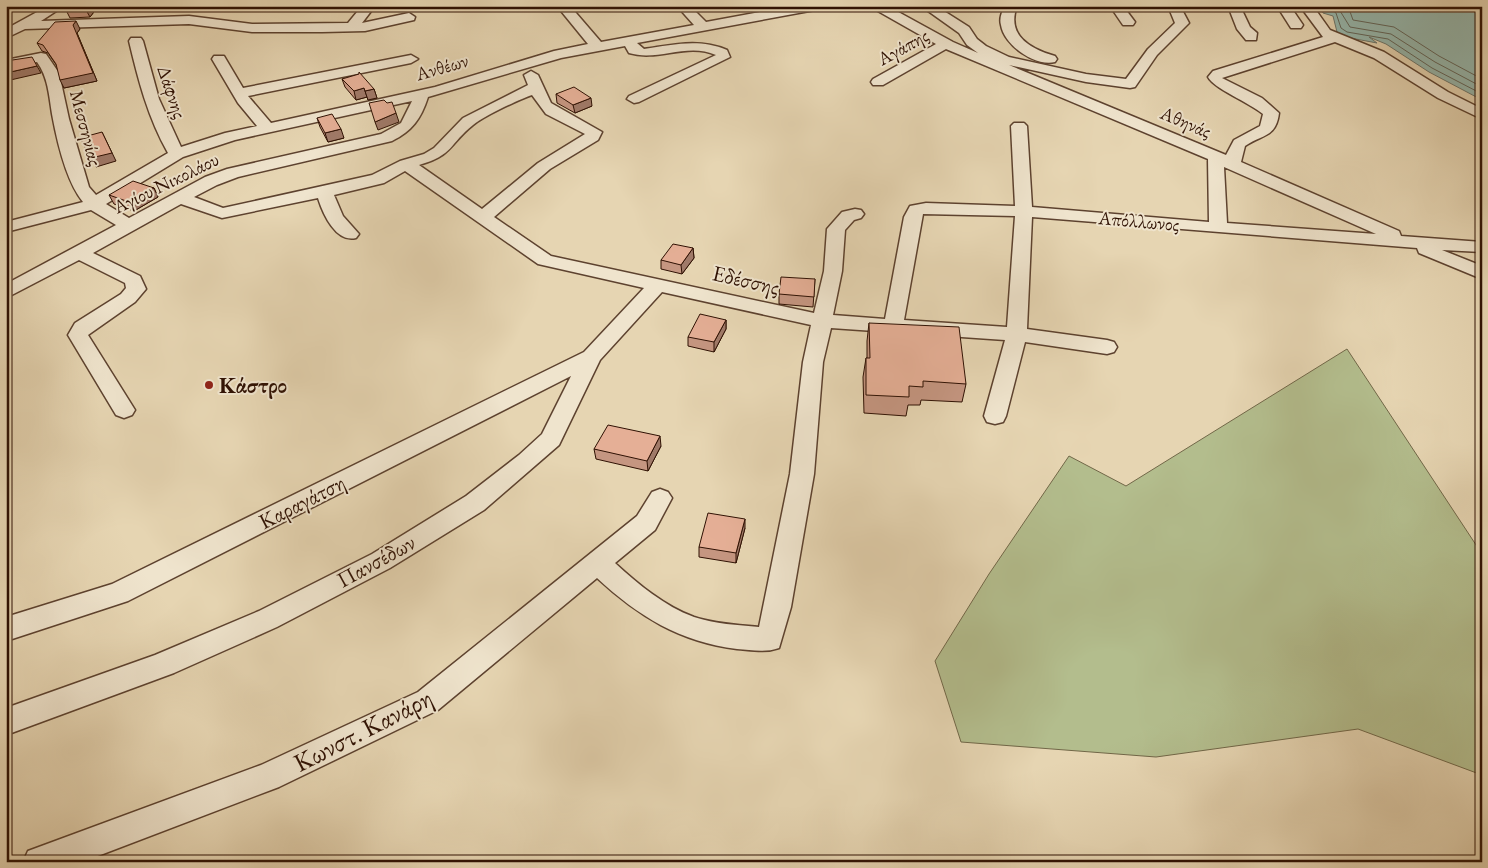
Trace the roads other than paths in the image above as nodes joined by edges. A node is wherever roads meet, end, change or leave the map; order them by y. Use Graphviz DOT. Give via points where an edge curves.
graph roads {
  1 [pos="58,6"];
  2 [pos="139,6"];
  3 [pos="369,6"];
  4 [pos="563,6"];
  5 [pos="683,6"];
  6 [pos="815,6"];
  7 [pos="875,6"];
  8 [pos="927,6"];
  9 [pos="1010,6"];
  10 [pos="1116,6"];
  11 [pos="1174,6"];
  12 [pos="1234,6"];
  13 [pos="1283,6"];
  14 [pos="1306,6"];
  15 [pos="210,11"];
  16 [pos="409,17"];
  17 [pos="198,20"];
  18 [pos="116,21"];
  19 [pos="1128,22"];
  20 [pos="26,25"];
  21 [pos="1296,25"];
  22 [pos="352,27"];
  23 [pos="703,27"];
  24 [pos="6,34"];
  25 [pos="1250,37"];
  26 [pos="1334,38"];
  27 [pos="628,40"];
  28 [pos="136,41"];
  29 [pos="946,44"];
  30 [pos="596,46"];
  31 [pos="219,59"];
  32 [pos="411,59"];
  33 [pos="526,62"];
  34 [pos="6,64"];
  35 [pos="878,82"];
  36 [pos="1130,84"];
  37 [pos="536,87"];
  38 [pos="240,93"];
  39 [pos="422,94"];
  40 [pos="634,100"];
  41 [pos="1133,108"];
  42 [pos="1482,115"];
  43 [pos="1019,126"];
  44 [pos="266,127"];
  45 [pos="177,154"];
  46 [pos="1216,156"];
  47 [pos="1233,163"];
  48 [pos="406,164"];
  49 [pos="325,193"];
  50 [pos="179,198"];
  51 [pos="94,204"];
  52 [pos="1024,211"];
  53 [pos="855,214"];
  54 [pos="482,218"];
  55 [pos="127,225"];
  56 [pos="6,227"];
  57 [pos="1218,228"];
  58 [pos="350,234"];
  59 [pos="1408,242"];
  60 [pos="1462,246"];
  61 [pos="1482,247"];
  62 [pos="77,252"];
  63 [pos="1476,270"];
  64 [pos="657,285"];
  65 [pos="6,292"];
  66 [pos="822,321"];
  67 [pos="893,327"];
  68 [pos="1017,334"];
  69 [pos="1107,347"];
  70 [pos="591,357"];
  71 [pos="124,410"];
  72 [pos="995,416"];
  73 [pos="660,498"];
  74 [pos="597,563"];
  75 [pos="6,628"];
  76 [pos="6,722"];
  77 [pos="39,862"];
  1 -- 20 [label="street"];
  2 -- 18 [label="street"];
  3 -- 22 [label="street"];
  4 -- 30 [label="street"];
  5 -- 23 [label="street"];
  6 -- 23 [label="street, Ανθέων"];
  7 -- 29 [label="street, Αθηνάς" via="892,12"];
  8 -- 36 [label="street" via="964,30 972,42 1005,60"];
  9 -- 36 [label="street" via="1005,26 1030,52 1105,73"];
  10 -- 19 [label="street"];
  11 -- 36 [label="street" via="1182,23 1177,32 1155,49"];
  12 -- 25 [label="street"];
  13 -- 21 [label="street"];
  14 -- 26 [label="street" via="1324,33"];
  15 -- 17 [label="street"];
  16 -- 22 [label="street"];
  17 -- 18 [label="street"];
  17 -- 22 [label="street" via="252,28"];
  18 -- 20 [label="street"];
  20 -- 24 [label="street"];
  23 -- 27 [label="street, Ανθέων"];
  26 -- 42 [label="street" via="1379,55"];
  26 -- 47 [label="street" via="1218,74 1215,78 1257,101 1271,113 1267,129 1236,144"];
  27 -- 30 [label="street, Ανθέων"];
  27 -- 40 [label="street" via="634,50 643,53 696,46 710,47 722,53 723,57"];
  28 -- 45 [label="street, Δάφνης" via="144,76 170,144"];
  29 -- 35 [label="street, Αγάπης"];
  29 -- 41 [label="street, Αθηνάς"];
  30 -- 33 [label="street, Ανθέων"];
  31 -- 38 [label="street"];
  32 -- 38 [label="street"];
  33 -- 37 [label="street"];
  33 -- 39 [label="street, Ανθέων"];
  34 -- 51 [label="street, Μεσσηνίας" via="41,58 52,73 81,188"];
  36 -- 41 [label="street"];
  37 -- 48 [label="street" via="468,121 430,157"];
  37 -- 54 [label="street" via="546,106 594,132 592,137 544,166"];
  38 -- 44 [label="street" via="243,103"];
  39 -- 44 [label="street, Ανθέων"];
  39 -- 50 [label="street, Αγίου Νικολάου" via="413,120 404,130 386,138 233,174 211,181"];
  41 -- 46 [label="street, Αθηνάς"];
  43 -- 52 [label="street"];
  44 -- 45 [label="street, Ανθέων"];
  45 -- 51 [label="street, Ανθέων"];
  46 -- 47 [label="street, Αθηνάς"];
  46 -- 57 [label="street"];
  47 -- 59 [label="street, Αθηνάς"];
  48 -- 49 [label="street" via="378,179"];
  48 -- 54 [label="street, Εδέσσης"];
  49 -- 50 [label="street" via="222,213"];
  49 -- 58 [label="street" via="338,224"];
  50 -- 55 [label="street, Αγίου Νικολάου"];
  51 -- 55 [label="street, Μεσσηνίας"];
  51 -- 56 [label="street, Ανθέων"];
  52 -- 57 [label="street, Απόλλωνος"];
  52 -- 67 [label="street, Απόλλωνος" via="916,210"];
  52 -- 68 [label="street"];
  53 -- 66 [label="street" via="848,216 836,229 833,272"];
  54 -- 64 [label="street, Εδέσσης" via="545,260"];
  55 -- 62 [label="street, Αγίου Νικολάου"];
  57 -- 59 [label="street, Απόλλωνος"];
  59 -- 60 [label="street, Απόλλωνος"];
  59 -- 63 [label="street, Αθηνάς"];
  60 -- 61 [label="street, Απόλλωνος"];
  60 -- 63 [label="street"];
  62 -- 65 [label="street, Αγίου Νικολάου"];
  62 -- 71 [label="street" via="133,280 136,289 128,298 82,328 78,336"];
  64 -- 66 [label="street, Εδέσσης"];
  64 -- 70 [label="street, Πανσέδων"];
  66 -- 67 [label="street, Εδέσσης"];
  66 -- 74 [label="street" via="813,362 802,474 769,640 690,627 669,618 645,604"];
  67 -- 68 [label="street, Εδέσσης"];
  68 -- 69 [label="street, Εδέσσης"];
  68 -- 72 [label="street"];
  70 -- 75 [label="street, Καραγάτση" via="119,594"];
  70 -- 76 [label="street, Πανσέδων" via="550,439 527,462 475,503 381,561 268,619 164,664"];
  73 -- 74 [label="street, Κωνστ. Κανάρη" via="646,523"];
  74 -- 77 [label="street, Κωνστ. Κανάρη" via="428,701 268,777"];
}
